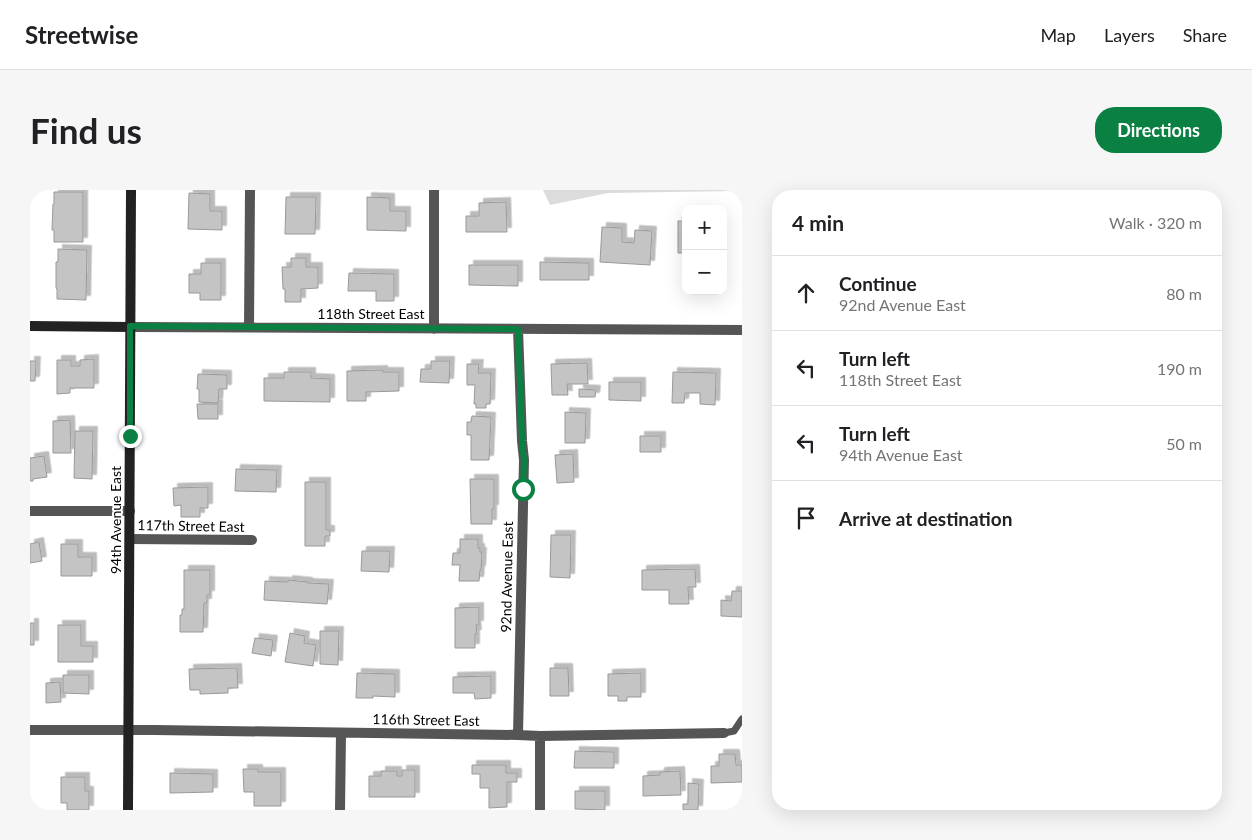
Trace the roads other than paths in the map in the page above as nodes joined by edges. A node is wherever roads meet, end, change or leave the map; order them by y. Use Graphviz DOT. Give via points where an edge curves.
graph roads {
  1 [pos="131,190"];
  2 [pos="250,190"];
  3 [pos="434,190"];
  4 [pos="30,326"];
  5 [pos="130,326"];
  6 [pos="249,327"];
  7 [pos="434,328"];
  8 [pos="518,329"];
  9 [pos="742,330"];
  10 [pos="30,511"];
  11 [pos="130,511"];
  12 [pos="130,539"];
  13 [pos="252,540"];
  14 [pos="742,719"];
  15 [pos="30,730"];
  16 [pos="128,730"];
  17 [pos="341,733"];
  18 [pos="724,734"];
  19 [pos="518,735"];
  20 [pos="540,736"];
  21 [pos="128,810"];
  22 [pos="340,810"];
  23 [pos="540,810"];
  1 -- 5 [label="main road, 94th Avenue East"];
  2 -- 6 [label="street"];
  3 -- 7 [label="street"];
  4 -- 5 [label="main road, 118th Street East"];
  5 -- 6 [label="street, 118th Street East"];
  5 -- 11 [label="main road, 94th Avenue East"];
  6 -- 7 [label="street, 118th Street East"];
  7 -- 8 [label="street, 118th Street East"];
  8 -- 9 [label="street, 118th Street East"];
  8 -- 19 [label="street, 92nd Avenue East" via="524,460"];
  10 -- 11 [label="street, 117th Street East"];
  11 -- 12 [label="main road, 94th Avenue East"];
  12 -- 13 [label="street, 117th Street East"];
  12 -- 16 [label="main road, 94th Avenue East"];
  14 -- 18 [label="lane" via="734,731"];
  15 -- 16 [label="street, 116th Street East"];
  16 -- 17 [label="street, 116th Street East"];
  16 -- 21 [label="main road, 94th Avenue East"];
  17 -- 19 [label="street, 116th Street East"];
  17 -- 22 [label="street"];
  18 -- 20 [label="street, 116th Street East"];
  19 -- 20 [label="street, 116th Street East"];
  20 -- 23 [label="street"];
}
